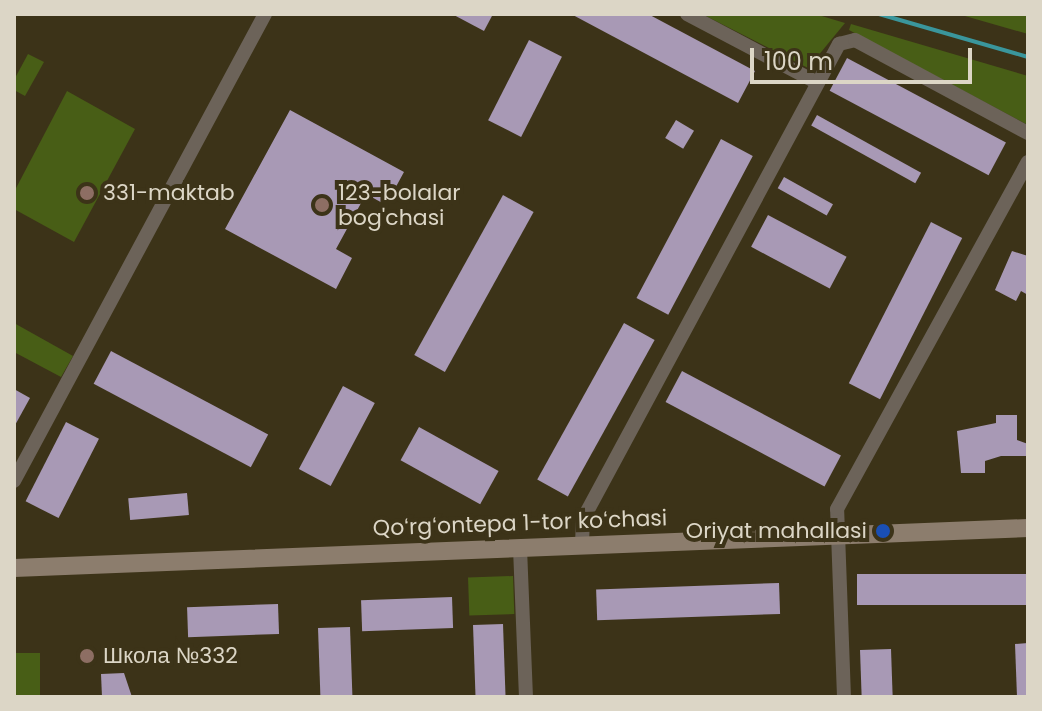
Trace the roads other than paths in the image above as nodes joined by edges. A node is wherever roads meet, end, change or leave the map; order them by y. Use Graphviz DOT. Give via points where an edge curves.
graph roads {
  1 [pos="265,14"];
  2 [pos="687,14"];
  3 [pos="816,82"];
  4 [pos="1028,133"];
  5 [pos="1028,162"];
  6 [pos="14,481"];
  7 [pos="1028,528"];
  8 [pos="834,533"];
  9 [pos="582,545"];
  10 [pos="520,548"];
  11 [pos="14,568"];
  12 [pos="526,697"];
  13 [pos="844,697"];
  1 -- 6 [label="street"];
  2 -- 3 [label="street"];
  3 -- 4 [label="street" via="839,44 855,40"];
  3 -- 9 [label="street" via="583,519"];
  5 -- 8 [label="street" via="837,509"];
  7 -- 8 [label="street, Qoʻrgʻontepa 1-tor koʻchasi"];
  8 -- 9 [label="street, Qoʻrgʻontepa 1-tor koʻchasi"];
  8 -- 13 [label="street"];
  9 -- 10 [label="street, Qoʻrgʻontepa 1-tor koʻchasi"];
  10 -- 11 [label="street, Qoʻrgʻontepa 1-tor koʻchasi"];
  10 -- 12 [label="street"];
}
